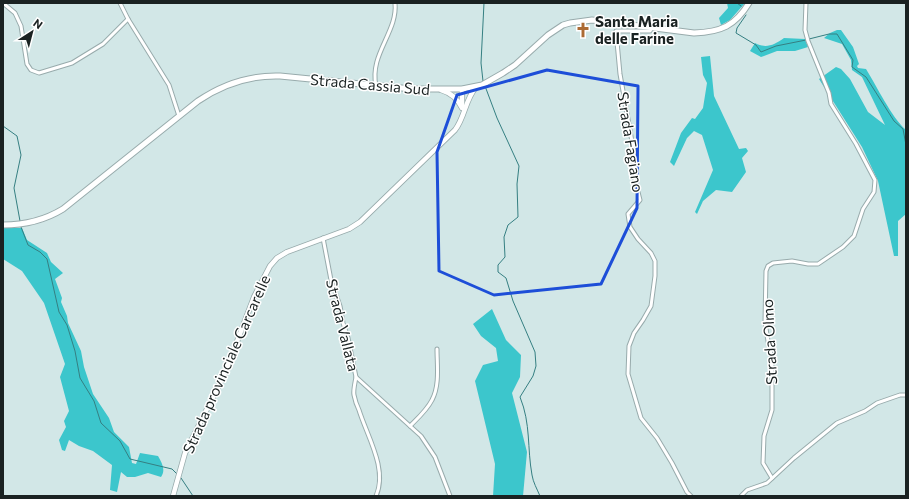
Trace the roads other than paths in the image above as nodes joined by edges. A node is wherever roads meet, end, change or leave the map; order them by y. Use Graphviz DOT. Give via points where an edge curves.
graph roads {
  1 [pos="3,3"];
  2 [pos="120,3"];
  3 [pos="395,3"];
  4 [pos="749,3"];
  5 [pos="806,3"];
  6 [pos="128,19"];
  7 [pos="652,27"];
  8 [pos="376,86"];
  9 [pos="476,87"];
  10 [pos="441,90"];
  11 [pos="462,90"];
  12 [pos="466,104"];
  13 [pos="462,108"];
  14 [pos="463,115"];
  15 [pos="179,117"];
  16 [pos="3,225"];
  17 [pos="324,238"];
  18 [pos="437,349"];
  19 [pos="356,377"];
  20 [pos="906,395"];
  21 [pos="410,426"];
  22 [pos="772,478"];
  23 [pos="174,496"];
  24 [pos="376,496"];
  25 [pos="450,496"];
  26 [pos="691,496"];
  27 [pos="741,496"];
  1 -- 6 [label="street" via="15,13 21,26 27,64 31,70 39,73 72,63 103,44"];
  2 -- 6 [label="street"];
  3 -- 8 [label="street" via="394,20 377,61 374,75"];
  4 -- 7 [label="main road, Strada Cassia Sud" via="736,21 716,31 694,32"];
  5 -- 22 [label="street, Strada Olmo" via="805,30 831,104 875,180 874,192 863,209 854,236 843,247 818,264 792,261 773,263 766,271 765,322 772,359 772,410 764,436 763,463"];
  6 -- 15 [label="street" via="169,85"];
  7 -- 9 [label="main road, Strada Cassia Sud" via="592,20 564,25 548,34 515,65"];
  7 -- 26 [label="street, Strada Fagiano" via="650,31 616,31 620,74 634,153 634,176 640,200 628,214 630,226 651,253 655,276 651,306 629,346 628,374 641,418 657,438"];
  8 -- 10 [label="main road, Strada Cassia Sud"];
  8 -- 15 [label="main road, Strada Cassia Sud" via="280,76 252,77 218,88"];
  9 -- 11 [label="main road, Strada Cassia Sud"];
  9 -- 12 [label="main road, Strada provinciale Carcarelle"];
  10 -- 11 [label="main road, Strada Cassia Sud"];
  10 -- 13 [label="main road" via="455,98"];
  11 -- 12 [label="main road"];
  11 -- 13 [label="main road"];
  12 -- 14 [label="main road, Strada provinciale Carcarelle"];
  13 -- 14 [label="main road"];
  14 -- 17 [label="main road, Strada provinciale Carcarelle" via="455,130 360,222"];
  15 -- 16 [label="main road, Strada Cassia Sud" via="63,209 33,222"];
  17 -- 19 [label="street, Strada Vallata" via="331,280 340,306"];
  17 -- 23 [label="main road, Strada provinciale Carcarelle" via="283,254 268,270 254,297 225,373 189,446"];
  18 -- 21 [label="street" via="433,399"];
  19 -- 21 [label="street, Strada Vallata"];
  19 -- 24 [label="street" via="354,396 372,443 380,473"];
  20 -- 22 [label="street" via="877,403 837,423"];
  21 -- 25 [label="street, Strada Vallata" via="435,457"];
  22 -- 27 [label="street" via="767,483 747,490"];
}
